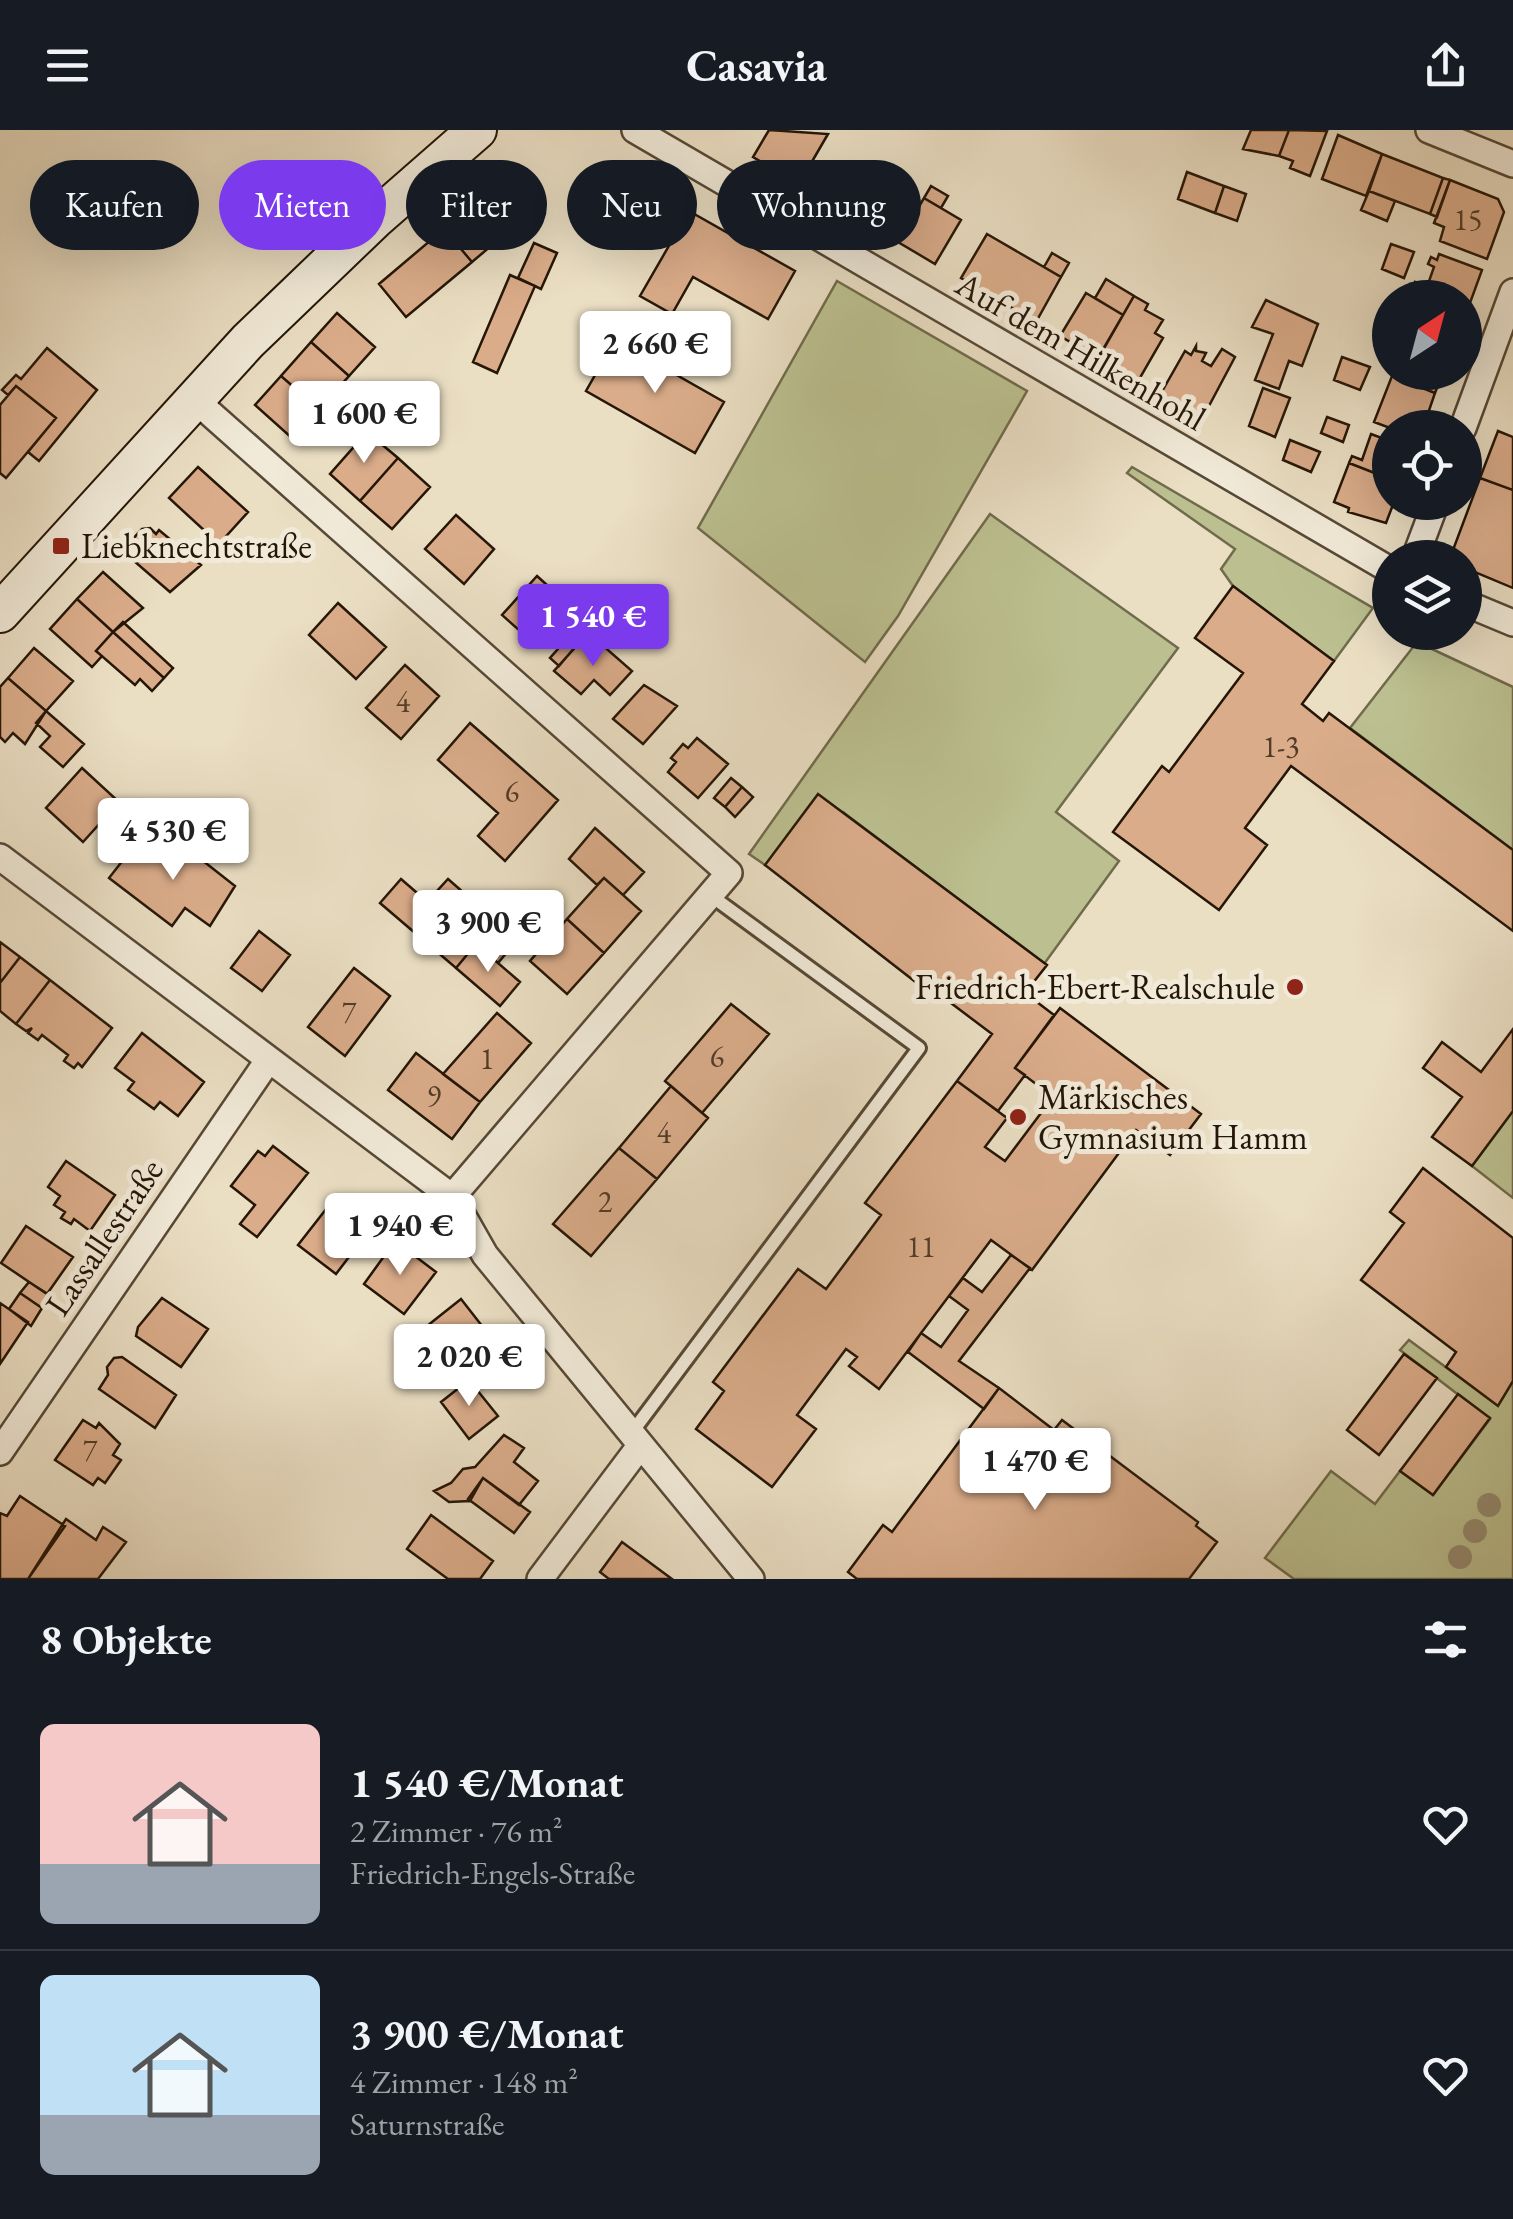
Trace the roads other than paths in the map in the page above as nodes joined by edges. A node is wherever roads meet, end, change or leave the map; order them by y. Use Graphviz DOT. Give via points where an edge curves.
graph roads {
  1 [pos="477,130"];
  2 [pos="635,130"];
  3 [pos="1429,130"];
  4 [pos="1513,164"];
  5 [pos="1513,292"];
  6 [pos="194,398"];
  7 [pos="1470,410"];
  8 [pos="1372,560"];
  9 [pos="1482,609"];
  10 [pos="0,614"];
  11 [pos="1507,620"];
  12 [pos="0,857"];
  13 [pos="710,894"];
  14 [pos="266,1062"];
  15 [pos="452,1197"];
  16 [pos="635,1441"];
  17 [pos="0,1452"];
  18 [pos="540,1579"];
  19 [pos="752,1579"];
  1 -- 6 [label="street" via="337,254"];
  2 -- 8 [label="street, Auf dem Hilkenhohl"];
  3 -- 4 [label="street"];
  5 -- 7 [label="street"];
  6 -- 10 [label="street"];
  6 -- 13 [label="street" via="729,873"];
  9 -- 11 [label="street"];
  12 -- 14 [label="street"];
  13 -- 15 [label="street"];
  13 -- 16 [label="lane" via="919,1048"];
  14 -- 15 [label="street"];
  14 -- 17 [label="street, Lassallestraße"];
  15 -- 16 [label="street" via="484,1255"];
  16 -- 18 [label="street"];
  16 -- 19 [label="street"];
}
